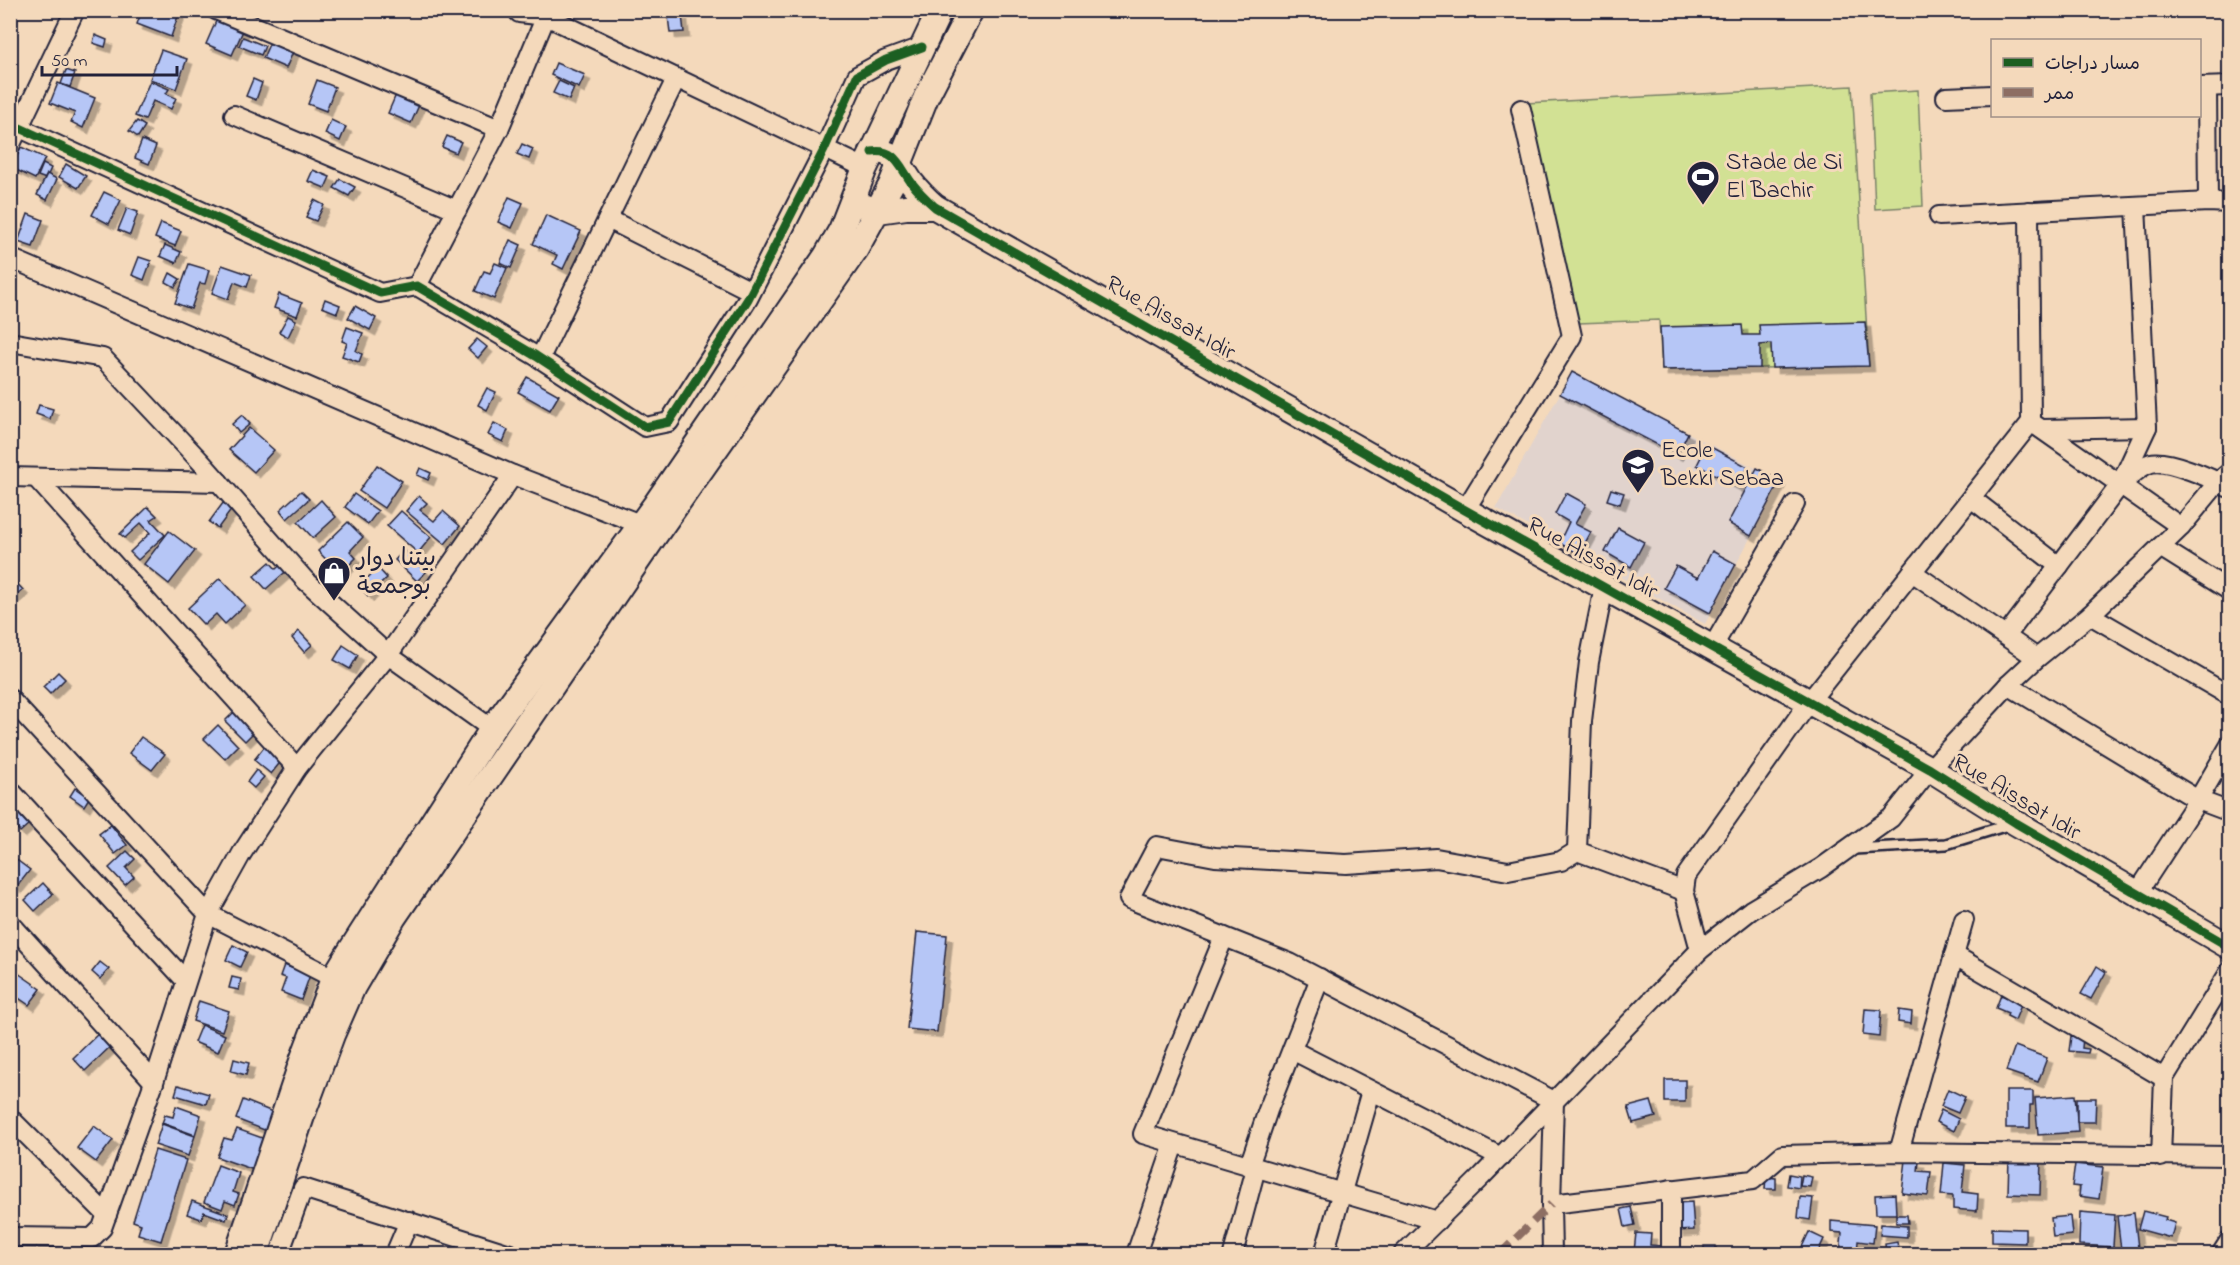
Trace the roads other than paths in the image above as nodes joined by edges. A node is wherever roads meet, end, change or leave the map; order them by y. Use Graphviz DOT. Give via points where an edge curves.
graph roads {
  1 [pos="75,10"];
  2 [pos="216,10"];
  3 [pos="940,10"];
  4 [pos="971,10"];
  5 [pos="519,13"];
  6 [pos="546,16"];
  7 [pos="922,47"];
  8 [pos="676,79"];
  9 [pos="2229,86"];
  10 [pos="2203,87"];
  11 [pos="1991,95"];
  12 [pos="1946,97"];
  13 [pos="1521,109"];
  14 [pos="234,116"];
  15 [pos="20,129"];
  16 [pos="499,129"];
  17 [pos="10,146"];
  18 [pos="824,150"];
  19 [pos="868,160"];
  20 [pos="900,163"];
  21 [pos="854,196"];
  22 [pos="2208,202"];
  23 [pos="2229,203"];
  24 [pos="2136,206"];
  25 [pos="935,207"];
  26 [pos="457,210"];
  27 [pos="878,211"];
  28 [pos="2029,212"];
  29 [pos="1938,216"];
  30 [pos="608,219"];
  31 [pos="10,258"];
  32 [pos="417,286"];
  33 [pos="751,291"];
  34 [pos="10,342"];
  35 [pos="540,358"];
  36 [pos="2037,425"];
  37 [pos="2147,427"];
  38 [pos="513,475"];
  39 [pos="10,477"];
  40 [pos="36,478"];
  41 [pos="2227,478"];
  42 [pos="219,482"];
  43 [pos="2120,485"];
  44 [pos="1971,498"];
  45 [pos="1796,504"];
  46 [pos="1465,510"];
  47 [pos="650,527"];
  48 [pos="2181,527"];
  49 [pos="2160,547"];
  50 [pos="2059,566"];
  51 [pos="1912,572"];
  52 [pos="1604,587"];
  53 [pos="2229,591"];
  54 [pos="2090,615"];
  55 [pos="2006,636"];
  56 [pos="1712,648"];
  57 [pos="388,655"];
  58 [pos="2037,658"];
  59 [pos="2008,685"];
  60 [pos="2229,695"];
  61 [pos="10,699"];
  62 [pos="1809,702"];
  63 [pos="492,729"];
  64 [pos="2229,745"];
  65 [pos="297,768"];
  66 [pos="1930,769"];
  67 [pos="10,790"];
  68 [pos="2198,800"];
  69 [pos="2229,812"];
  70 [pos="2016,823"];
  71 [pos="1848,850"];
  72 [pos="1577,851"];
  73 [pos="1684,891"];
  74 [pos="2138,892"];
  75 [pos="208,914"];
  76 [pos="1964,920"];
  77 [pos="10,923"];
  78 [pos="1224,936"];
  79 [pos="2229,947"];
  80 [pos="1700,950"];
  81 [pos="1954,955"];
  82 [pos="2229,971"];
  83 [pos="1320,978"];
  84 [pos="185,980"];
  85 [pos="343,983"];
  86 [pos="1292,1050"];
  87 [pos="2164,1078"];
  88 [pos="154,1082"];
  89 [pos="1371,1091"];
  90 [pos="1554,1101"];
  91 [pos="10,1118"];
  92 [pos="1173,1144"];
  93 [pos="1899,1152"];
  94 [pos="2229,1156"];
  95 [pos="1501,1157"];
  96 [pos="2161,1157"];
  97 [pos="1253,1167"];
  98 [pos="1671,1189"];
  99 [pos="1342,1193"];
  100 [pos="1551,1204"];
  101 [pos="107,1215"];
  102 [pos="409,1221"];
  103 [pos="1437,1221"];
  104 [pos="10,1237"];
  105 [pos="2229,1240"];
  106 [pos="237,1254"];
  107 [pos="256,1254"];
  108 [pos="279,1254"];
  109 [pos="395,1254"];
  110 [pos="505,1254"];
  111 [pos="1136,1254"];
  112 [pos="1233,1254"];
  113 [pos="1324,1254"];
  114 [pos="1403,1254"];
  115 [pos="1552,1254"];
  116 [pos="1671,1254"];
  117 [pos="2221,1254"];
  1 -- 15 [label="street"];
  2 -- 16 [label="street"];
  3 -- 7 [label="main road"];
  4 -- 20 [label="main road" via="926,97"];
  5 -- 6 [label="street"];
  6 -- 8 [label="street"];
  6 -- 16 [label="street"];
  7 -- 18 [label="street" via="856,76"];
  7 -- 19 [label="main road"];
  8 -- 18 [label="street"];
  8 -- 30 [label="street"];
  9 -- 10 [label="street"];
  10 -- 22 [label="street"];
  11 -- 12 [label="street"];
  13 -- 46 [label="street" via="1572,336"];
  14 -- 26 [label="street"];
  15 -- 17 [label="street"];
  15 -- 32 [label="street" via="380,292"];
  16 -- 26 [label="street"];
  18 -- 19 [label="street"];
  18 -- 33 [label="street"];
  19 -- 20 [label="main road" via="886,152"];
  19 -- 21 [label="main road"];
  20 -- 25 [label="main road"];
  20 -- 27 [label="main road"];
  21 -- 27 [label="main road" via="862,205"];
  21 -- 47 [label="main road" via="826,256"];
  22 -- 23 [label="street"];
  22 -- 24 [label="street"];
  24 -- 28 [label="street"];
  24 -- 37 [label="street"];
  25 -- 27 [label="main road"];
  25 -- 46 [label="main road, Rue Aissat Idir"];
  26 -- 32 [label="street"];
  27 -- 47 [label="main road" via="838,277"];
  28 -- 29 [label="street"];
  28 -- 36 [label="street"];
  30 -- 33 [label="street"];
  30 -- 35 [label="street"];
  31 -- 38 [label="street"];
  32 -- 35 [label="street"];
  33 -- 35 [label="street" via="669,422 645,427"];
  34 -- 42 [label="street" via="103,358"];
  36 -- 37 [label="street"];
  36 -- 43 [label="street"];
  36 -- 44 [label="street"];
  37 -- 43 [label="street"];
  38 -- 47 [label="street"];
  38 -- 57 [label="street"];
  39 -- 40 [label="street"];
  40 -- 42 [label="street"];
  40 -- 65 [label="street"];
  41 -- 43 [label="street" via="2154,462"];
  41 -- 48 [label="street"];
  42 -- 57 [label="street" via="305,580"];
  43 -- 48 [label="street"];
  43 -- 50 [label="street"];
  44 -- 50 [label="street"];
  44 -- 51 [label="street"];
  45 -- 56 [label="street"];
  46 -- 52 [label="main road, Rue Aissat Idir"];
  47 -- 63 [label="main road"];
  47 -- 85 [label="main road" via="394,917"];
  48 -- 49 [label="street"];
  49 -- 53 [label="street"];
  49 -- 54 [label="street"];
  50 -- 55 [label="street"];
  51 -- 55 [label="street"];
  51 -- 62 [label="street"];
  52 -- 56 [label="main road, Rue Aissat Idir"];
  52 -- 72 [label="street" via="1582,721"];
  54 -- 58 [label="street"];
  54 -- 60 [label="street"];
  55 -- 58 [label="street"];
  56 -- 62 [label="main road, Rue Aissat Idir"];
  57 -- 63 [label="street"];
  57 -- 65 [label="street"];
  58 -- 59 [label="street"];
  59 -- 66 [label="street"];
  59 -- 68 [label="street"];
  61 -- 75 [label="street"];
  62 -- 66 [label="main road, Rue Aissat Idir"];
  62 -- 73 [label="street" via="1686,876"];
  63 -- 85 [label="main road"];
  64 -- 68 [label="street"];
  65 -- 75 [label="street"];
  66 -- 70 [label="main road, Rue Aissat Idir"];
  66 -- 71 [label="street" via="1891,818"];
  67 -- 84 [label="street"];
  68 -- 69 [label="street"];
  68 -- 74 [label="street"];
  70 -- 71 [label="lane" via="1946,844"];
  70 -- 74 [label="main road, Rue Aissat Idir"];
  71 -- 80 [label="street" via="1751,910"];
  72 -- 73 [label="street"];
  72 -- 78 [label="street" via="1561,861 1508,871 1436,858 1346,864 1215,857 1157,846 1129,900"];
  73 -- 80 [label="street"];
  74 -- 79 [label="main road, Rue Aissat Idir"];
  75 -- 84 [label="street"];
  75 -- 85 [label="street"];
  76 -- 81 [label="street"];
  77 -- 88 [label="street"];
  78 -- 83 [label="street"];
  78 -- 92 [label="street" via="1143,1134"];
  80 -- 90 [label="street"];
  81 -- 87 [label="street"];
  81 -- 93 [label="street"];
  82 -- 87 [label="street"];
  83 -- 86 [label="street"];
  83 -- 90 [label="street"];
  84 -- 88 [label="street"];
  85 -- 106 [label="main road" via="303,1058"];
  85 -- 107 [label="main road" via="332,1035"];
  86 -- 89 [label="street"];
  86 -- 97 [label="street" via="1268,1110"];
  87 -- 96 [label="street"];
  88 -- 101 [label="street"];
  89 -- 95 [label="street"];
  89 -- 99 [label="street"];
  90 -- 95 [label="street"];
  90 -- 100 [label="street"];
  91 -- 101 [label="street"];
  92 -- 97 [label="street"];
  92 -- 111 [label="street"];
  93 -- 96 [label="street"];
  93 -- 98 [label="street" via="1782,1155 1753,1180"];
  94 -- 96 [label="street"];
  95 -- 103 [label="street"];
  97 -- 99 [label="street"];
  97 -- 112 [label="street"];
  98 -- 100 [label="street"];
  98 -- 116 [label="street"];
  99 -- 103 [label="street"];
  99 -- 113 [label="street"];
  100 -- 115 [label="street"];
  101 -- 104 [label="street" via="92,1238"];
  102 -- 108 [label="street" via="303,1188"];
  102 -- 109 [label="street"];
  102 -- 110 [label="street"];
  103 -- 114 [label="street"];
  105 -- 117 [label="street"];
}
